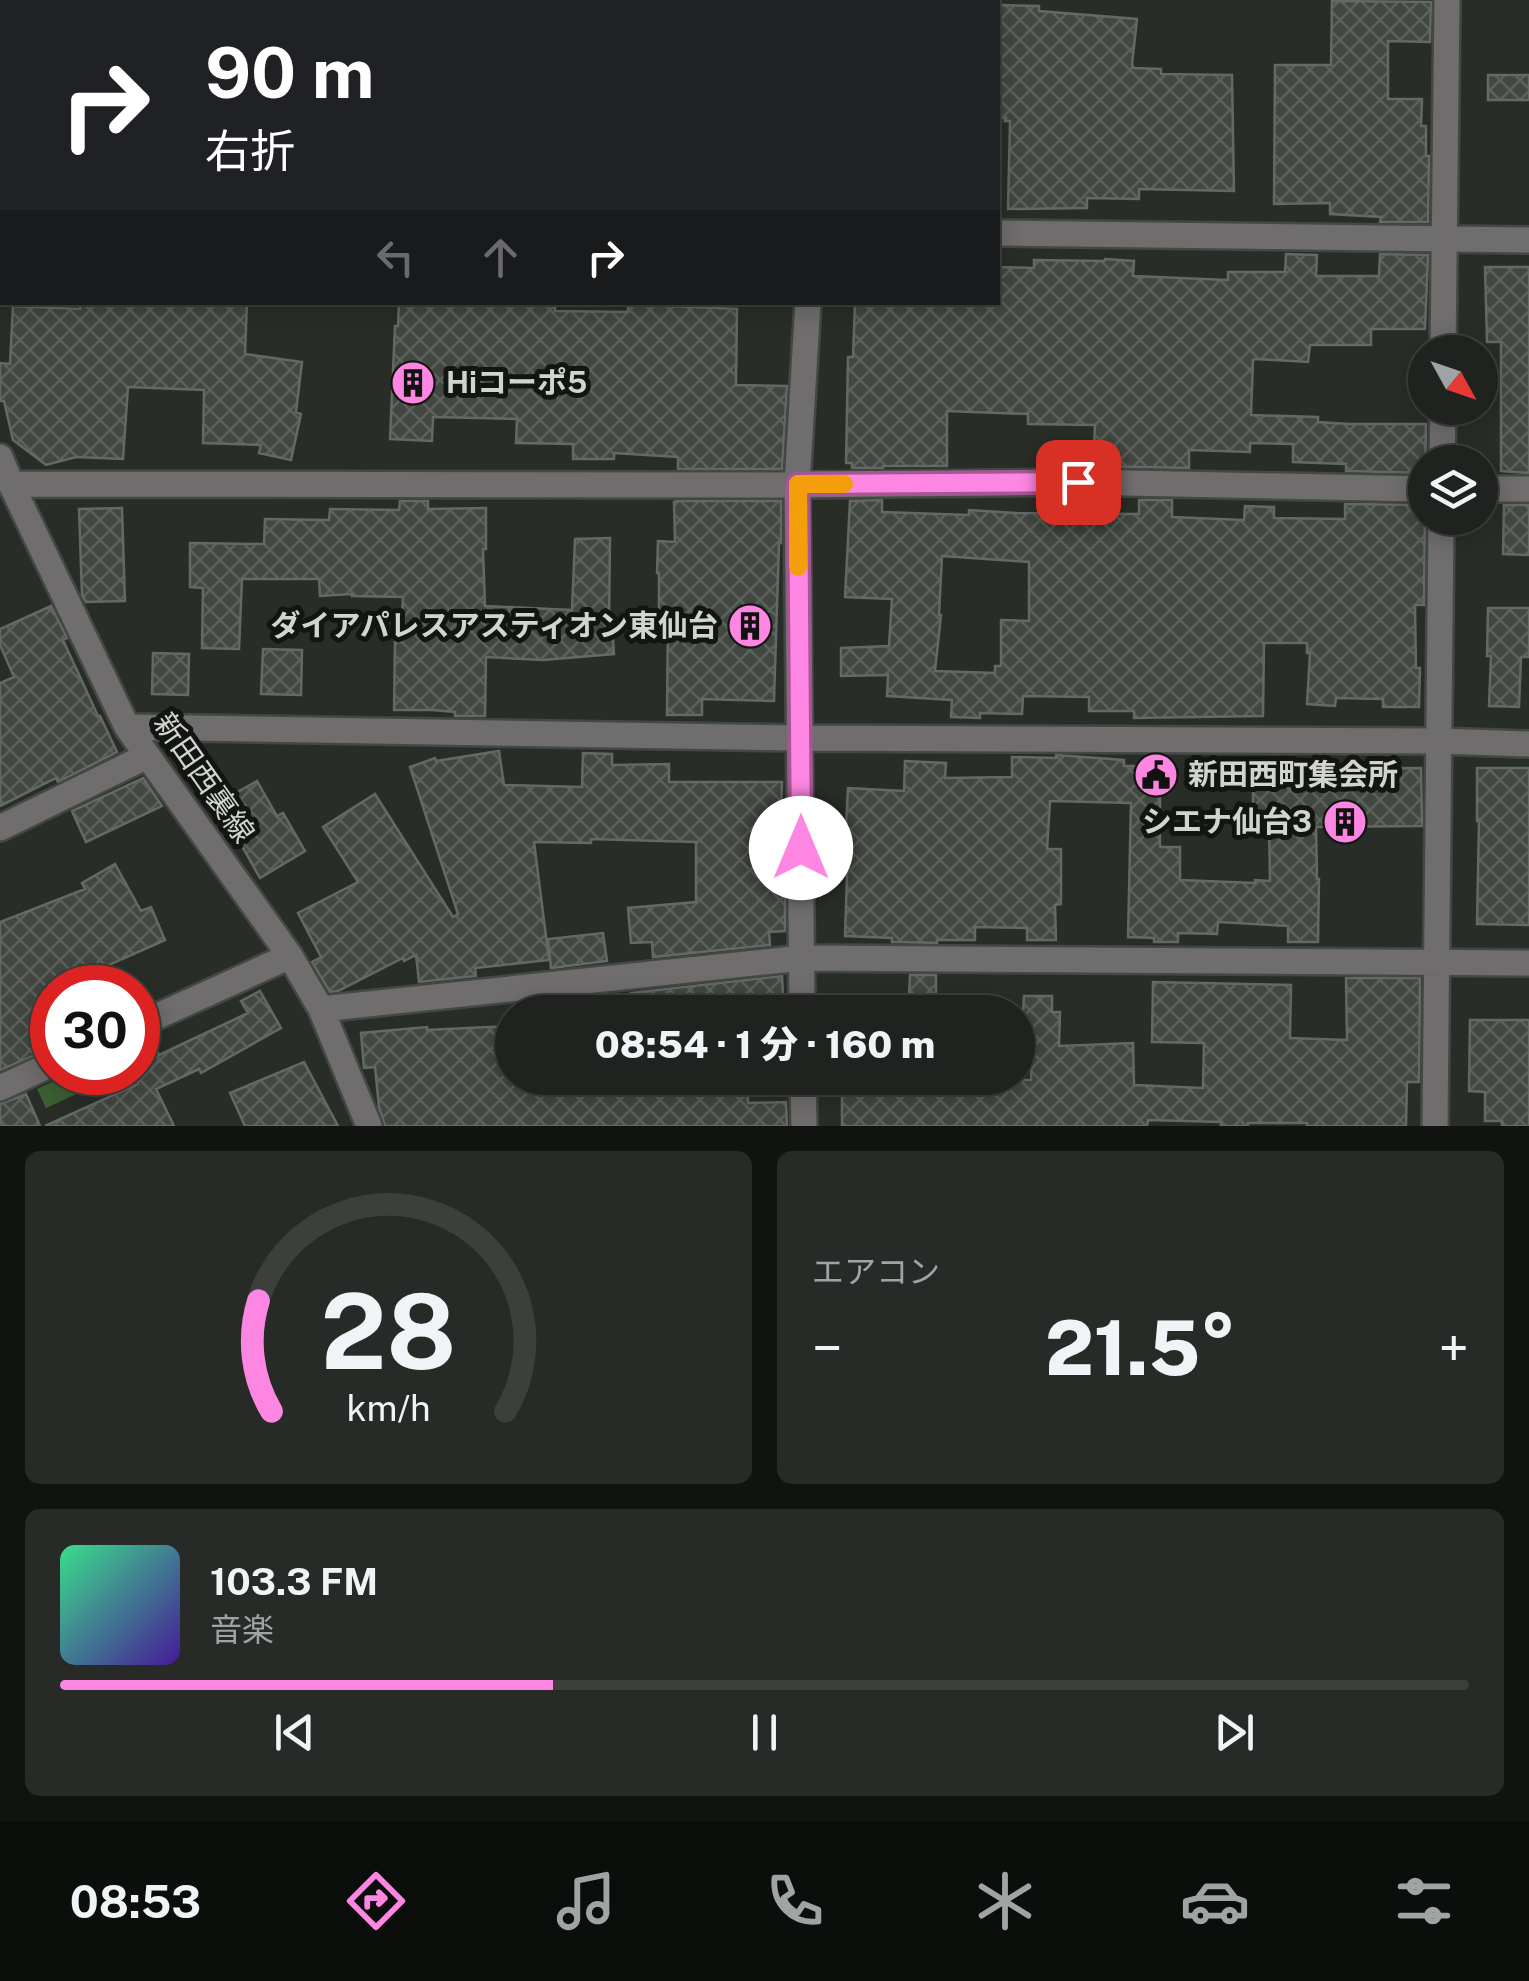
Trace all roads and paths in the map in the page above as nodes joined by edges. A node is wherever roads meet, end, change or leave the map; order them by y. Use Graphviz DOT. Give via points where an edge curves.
graph roads {
  1 [pos="1447,0"];
  2 [pos="1000,233"];
  3 [pos="1445,238"];
  4 [pos="1529,240"];
  5 [pos="808,305"];
  6 [pos="1444,335"];
  7 [pos="0,458"];
  8 [pos="10,484"];
  9 [pos="798,484"];
  10 [pos="1408,489"];
  11 [pos="1498,489"];
  12 [pos="1529,490"];
  13 [pos="1442,535"];
  14 [pos="127,728"];
  15 [pos="800,738"];
  16 [pos="1439,741"];
  17 [pos="1529,744"];
  18 [pos="147,756"];
  19 [pos="0,828"];
  20 [pos="290,956"];
  21 [pos="802,958"];
  22 [pos="1437,962"];
  23 [pos="1529,964"];
  24 [pos="802,995"];
  25 [pos="321,1008"];
  26 [pos="160,1015"];
  27 [pos="30,1074"];
  28 [pos="0,1088"];
  29 [pos="803,1095"];
  30 [pos="369,1126"];
  31 [pos="804,1126"];
  32 [pos="1436,1126"];
  1 -- 3 [label="street"];
  2 -- 3 [label="street"];
  3 -- 4 [label="street"];
  3 -- 6 [label="street"];
  5 -- 9 [label="street"];
  7 -- 8 [label="street, 新田西裏線"];
  8 -- 9 [label="street"];
  8 -- 14 [label="street, 新田西裏線"];
  9 -- 10 [label="street"];
  9 -- 15 [label="street"];
  11 -- 12 [label="street"];
  13 -- 16 [label="street"];
  14 -- 15 [label="street"];
  14 -- 18 [label="street, 新田西裏線"];
  15 -- 16 [label="street"];
  15 -- 21 [label="street"];
  16 -- 17 [label="street"];
  16 -- 22 [label="street"];
  18 -- 19 [label="street"];
  18 -- 20 [label="street, 新田西裏線"];
  20 -- 25 [label="street, 新田西裏線"];
  20 -- 26 [label="street"];
  21 -- 22 [label="street"];
  21 -- 24 [label="street"];
  21 -- 25 [label="street"];
  22 -- 23 [label="street"];
  22 -- 32 [label="street"];
  25 -- 30 [label="street, 新田西裏線"];
  27 -- 28 [label="street"];
  29 -- 31 [label="street"];
}
